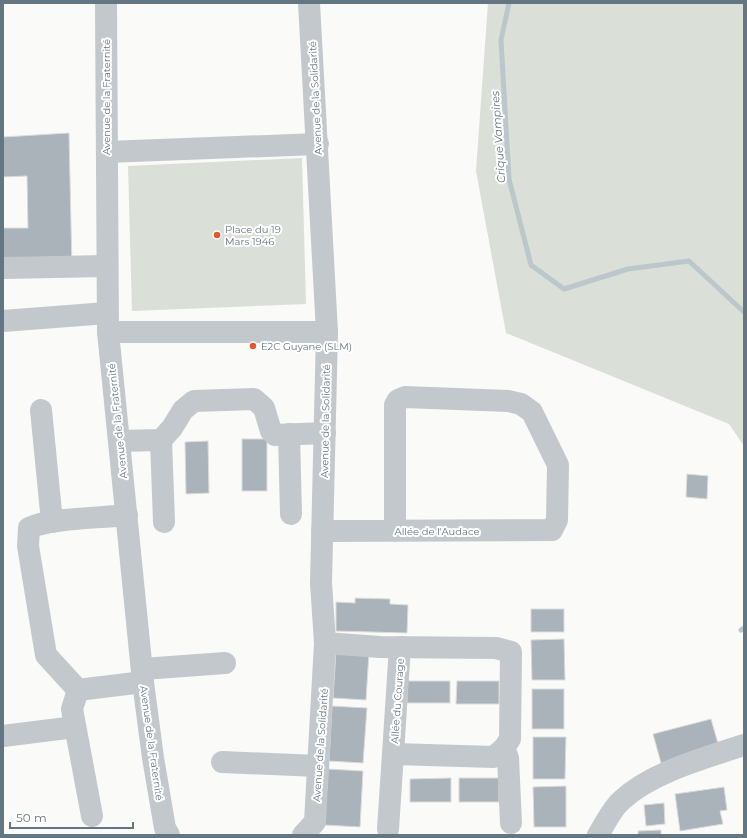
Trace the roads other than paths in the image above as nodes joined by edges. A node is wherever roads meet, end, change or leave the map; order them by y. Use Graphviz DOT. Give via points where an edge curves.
graph roads {
  1 [pos="106,3"];
  2 [pos="310,3"];
  3 [pos="318,144"];
  4 [pos="106,152"];
  5 [pos="107,266"];
  6 [pos="3,268"];
  7 [pos="3,322"];
  8 [pos="107,322"];
  9 [pos="327,332"];
  10 [pos="41,410"];
  11 [pos="325,433"];
  12 [pos="289,434"];
  13 [pos="161,440"];
  14 [pos="119,441"];
  15 [pos="291,514"];
  16 [pos="127,515"];
  17 [pos="52,522"];
  18 [pos="164,522"];
  19 [pos="322,530"];
  20 [pos="395,531"];
  21 [pos="326,643"];
  22 [pos="400,647"];
  23 [pos="225,662"];
  24 [pos="143,675"];
  25 [pos="78,690"];
  26 [pos="75,727"];
  27 [pos="3,736"];
  28 [pos="744,745"];
  29 [pos="504,748"];
  30 [pos="394,754"];
  31 [pos="222,762"];
  32 [pos="318,766"];
  33 [pos="92,816"];
  34 [pos="511,822"];
  35 [pos="388,829"];
  36 [pos="169,835"];
  37 [pos="303,835"];
  38 [pos="598,835"];
  1 -- 4 [label="street, Avenue de la Fraternité"];
  2 -- 3 [label="street, Avenue de la Solidarité"];
  3 -- 4 [label="street"];
  3 -- 9 [label="street, Avenue de la Solidarité"];
  4 -- 5 [label="street, Avenue de la Fraternité"];
  5 -- 6 [label="street"];
  5 -- 8 [label="street, Avenue de la Fraternité"];
  7 -- 8 [label="street"];
  8 -- 9 [label="street"];
  8 -- 14 [label="street, Avenue de la Fraternité"];
  9 -- 11 [label="street, Avenue de la Solidarité"];
  10 -- 17 [label="street"];
  11 -- 12 [label="street"];
  11 -- 19 [label="street, Avenue de la Solidarité"];
  12 -- 13 [label="street" via="274,435 264,408 254,399 194,401 183,410"];
  12 -- 15 [label="street"];
  13 -- 14 [label="street"];
  13 -- 18 [label="street"];
  14 -- 16 [label="street, Avenue de la Fraternité"];
  16 -- 17 [label="street"];
  16 -- 24 [label="street, Avenue de la Fraternité"];
  17 -- 25 [label="street" via="29,528 28,546 46,655"];
  19 -- 20 [label="street, Allée de l'Audace"];
  19 -- 21 [label="street, Avenue de la Solidarité" via="321,583"];
  20 -- 20 [label="street, Allée de l'Audace" via="395,405 398,400 405,397 508,401 521,404 532,412 558,466 557,520 552,530"];
  21 -- 22 [label="street, Allée du Courage"];
  21 -- 32 [label="street, Avenue de la Solidarité"];
  22 -- 29 [label="street, Allée du Courage" via="496,648 511,652 510,739"];
  22 -- 30 [label="street, Allée du Courage"];
  23 -- 24 [label="street"];
  24 -- 25 [label="street"];
  24 -- 36 [label="street, Avenue de la Fraternité" via="153,758 165,828"];
  25 -- 26 [label="street" via="72,709"];
  26 -- 27 [label="street"];
  26 -- 33 [label="street"];
  28 -- 38 [label="street" via="644,784 621,800"];
  29 -- 30 [label="street, Allée du Courage" via="494,757"];
  29 -- 34 [label="street" via="508,758"];
  30 -- 35 [label="street, Allée du Courage"];
  31 -- 32 [label="street"];
  32 -- 37 [label="street, Avenue de la Solidarité" via="315,822"];
}
